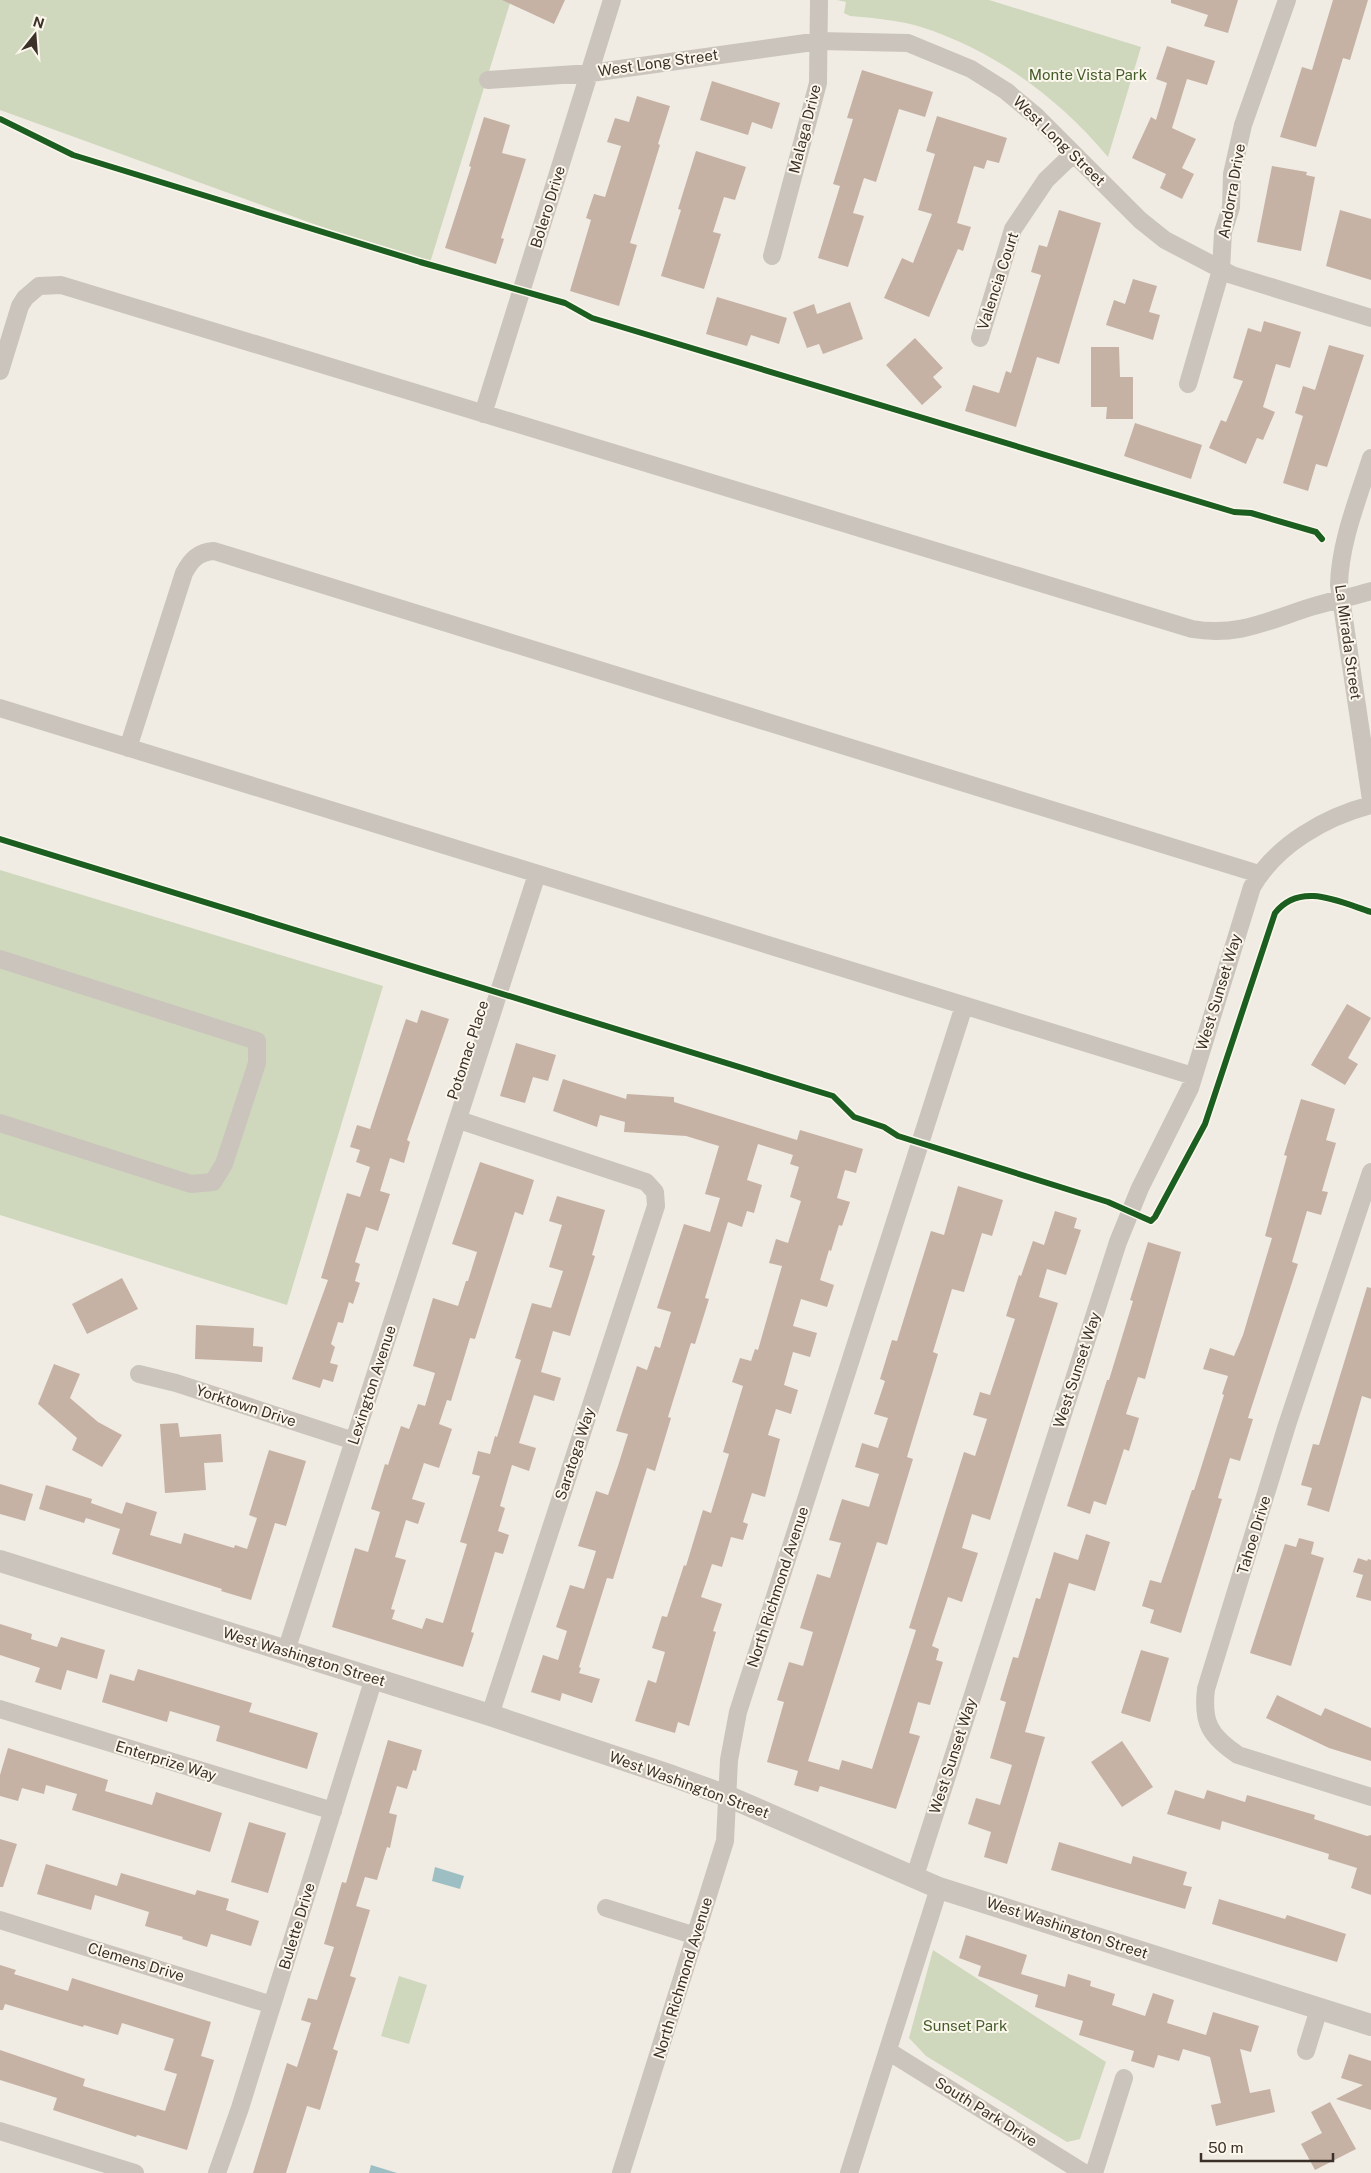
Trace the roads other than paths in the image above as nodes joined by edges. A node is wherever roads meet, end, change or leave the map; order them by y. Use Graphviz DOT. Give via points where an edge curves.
graph roads {
  1 [pos="612,0"];
  2 [pos="819,0"];
  3 [pos="1287,0"];
  4 [pos="820,41"];
  5 [pos="591,73"];
  6 [pos="488,80"];
  7 [pos="1073,154"];
  8 [pos="772,256"];
  9 [pos="1221,270"];
  10 [pos="1371,318"];
  11 [pos="980,338"];
  12 [pos="0,371"];
  13 [pos="1188,384"];
  14 [pos="484,414"];
  15 [pos="1371,458"];
  16 [pos="1371,591"];
  17 [pos="1340,599"];
  18 [pos="0,708"];
  19 [pos="128,748"];
  20 [pos="1371,800"];
  21 [pos="1371,805"];
  22 [pos="537,874"];
  23 [pos="1260,874"];
  24 [pos="0,959"];
  25 [pos="964,1006"];
  26 [pos="1193,1076"];
  27 [pos="458,1120"];
  28 [pos="0,1123"];
  29 [pos="1371,1172"];
  30 [pos="655,1192"];
  31 [pos="138,1374"];
  32 [pos="354,1441"];
  33 [pos="0,1561"];
  34 [pos="286,1651"];
  35 [pos="374,1678"];
  36 [pos="0,1709"];
  37 [pos="490,1715"];
  38 [pos="727,1796"];
  39 [pos="1371,1797"];
  40 [pos="333,1812"];
  41 [pos="915,1876"];
  42 [pos="940,1888"];
  43 [pos="606,1908"];
  44 [pos="0,1920"];
  45 [pos="696,1936"];
  46 [pos="272,2005"];
  47 [pos="1319,2009"];
  48 [pos="1371,2025"];
  49 [pos="888,2051"];
  50 [pos="1306,2051"];
  51 [pos="1124,2078"];
  52 [pos="0,2131"];
  53 [pos="136,2173"];
  54 [pos="217,2173"];
  55 [pos="621,2173"];
  56 [pos="849,2173"];
  57 [pos="1084,2173"];
  58 [pos="1094,2173"];
  1 -- 5 [label="street, Bolero Drive"];
  2 -- 4 [label="street, Malaga Drive"];
  3 -- 9 [label="street, Andorra Drive" via="1242,133 1232,174 1231,207 1223,232"];
  4 -- 5 [label="street, West Long Street"];
  4 -- 7 [label="street, West Long Street" via="908,42 971,68 1037,117"];
  4 -- 8 [label="street, Malaga Drive" via="818,83"];
  5 -- 6 [label="street, West Long Street"];
  5 -- 14 [label="street, Bolero Drive"];
  7 -- 9 [label="street, West Long Street" via="1165,240"];
  7 -- 11 [label="street, Valencia Court" via="1046,180 1013,229"];
  9 -- 10 [label="street, West Long Street"];
  9 -- 13 [label="street, Andorra Drive"];
  12 -- 14 [label="street" via="25,298 39,286 61,285"];
  14 -- 17 [label="street" via="1192,629 1209,632 1243,630"];
  15 -- 17 [label="street, La Mirada Street" via="1342,556"];
  16 -- 17 [label="street"];
  17 -- 20 [label="street, La Mirada Street"];
  18 -- 19 [label="street"];
  19 -- 22 [label="street"];
  19 -- 23 [label="street" via="184,574 196,556 214,551"];
  21 -- 23 [label="street, West Sunset Way" via="1341,814 1307,832"];
  22 -- 25 [label="street"];
  22 -- 27 [label="street, Potomac Place"];
  23 -- 26 [label="street, West Sunset Way" via="1252,887"];
  24 -- 28 [label="street" via="257,1041 257,1063 224,1164 213,1182 191,1184"];
  25 -- 26 [label="street"];
  25 -- 38 [label="street, North Richmond Avenue" via="738,1712 729,1760"];
  26 -- 41 [label="street, West Sunset Way" via="1118,1242"];
  27 -- 30 [label="street, Potomac Place" via="646,1182"];
  27 -- 32 [label="street, Lexington Avenue"];
  29 -- 39 [label="street, Tahoe Drive" via="1284,1435 1206,1689 1204,1709 1210,1730 1221,1744 1238,1755"];
  30 -- 37 [label="street, Saratoga Way" via="656,1206"];
  31 -- 32 [label="street, Yorktown Drive" via="176,1383"];
  32 -- 34 [label="street, Lexington Avenue"];
  33 -- 34 [label="street, West Washington Street"];
  34 -- 35 [label="street, West Washington Street"];
  35 -- 37 [label="street, West Washington Street"];
  35 -- 40 [label="street, Bulette Drive"];
  36 -- 40 [label="street, Enterprize Way"];
  37 -- 38 [label="street, West Washington Street"];
  38 -- 41 [label="street, West Washington Street"];
  38 -- 45 [label="street, North Richmond Avenue" via="725,1841"];
  40 -- 46 [label="street, Bulette Drive"];
  41 -- 42 [label="street, West Washington Street"];
  42 -- 47 [label="street, West Washington Street"];
  42 -- 49 [label="street"];
  43 -- 45 [label="street"];
  44 -- 46 [label="street, Clemens Drive"];
  45 -- 55 [label="street, North Richmond Avenue"];
  46 -- 54 [label="street, Bulette Drive"];
  47 -- 48 [label="street, West Washington Street"];
  47 -- 50 [label="street"];
  49 -- 56 [label="street"];
  49 -- 57 [label="street, South Park Drive"];
  51 -- 58 [label="street"];
  52 -- 53 [label="street"];
}
